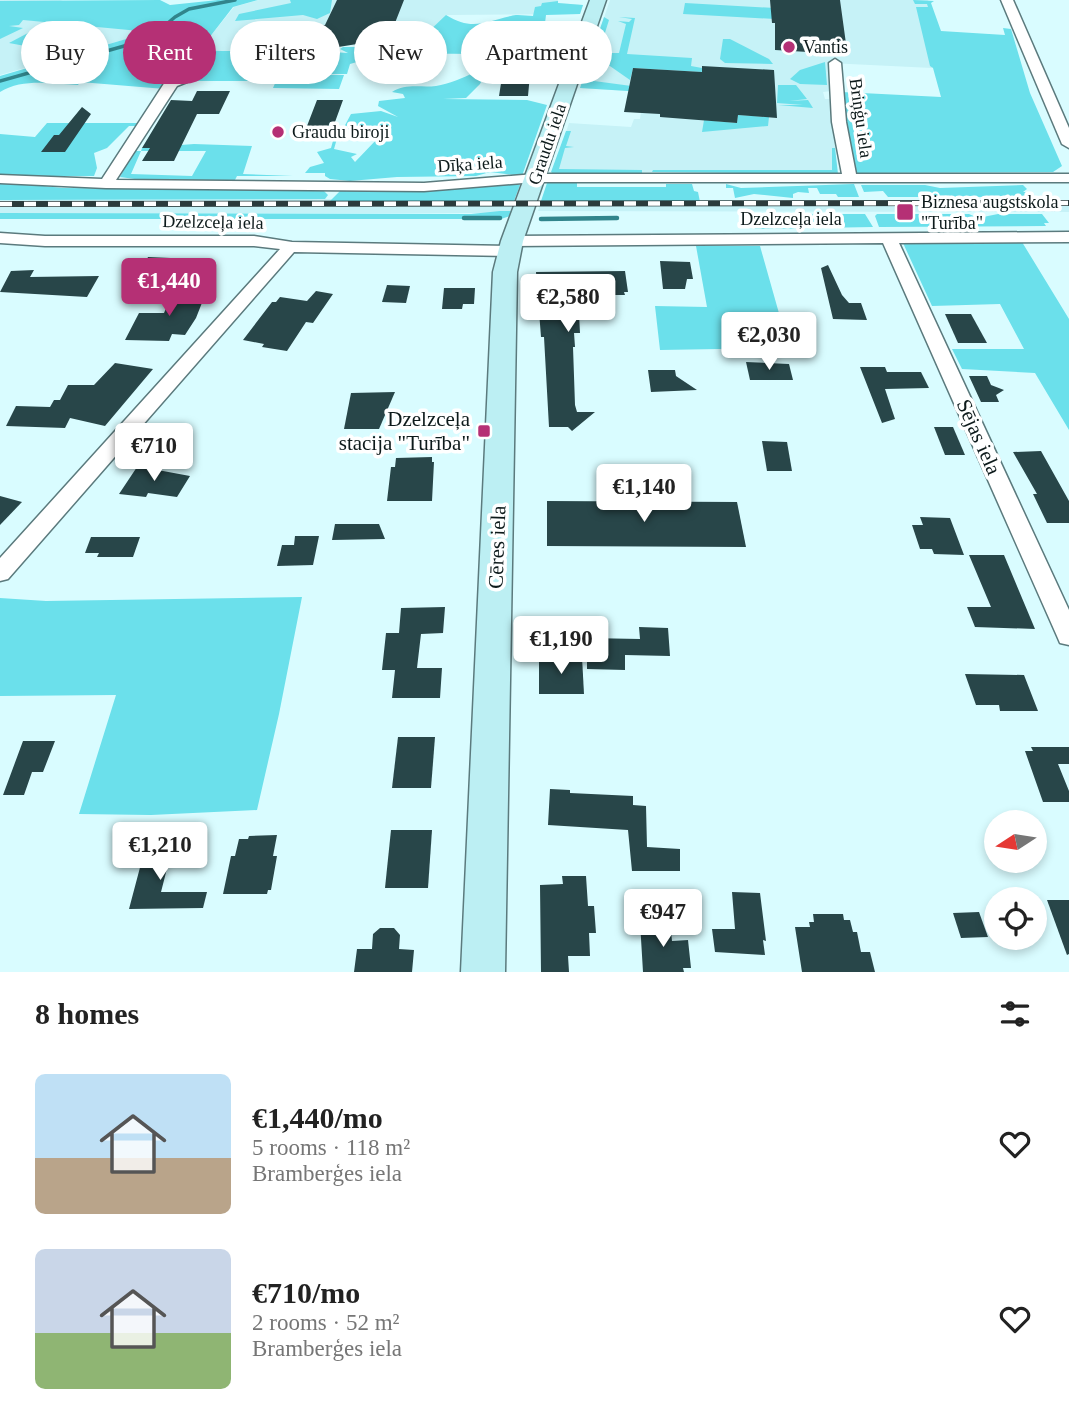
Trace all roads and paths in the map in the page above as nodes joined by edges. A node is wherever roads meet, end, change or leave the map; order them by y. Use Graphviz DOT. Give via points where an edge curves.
graph roads {
  1 [pos="598,0"];
  2 [pos="1007,0"];
  3 [pos="835,63"];
  4 [pos="171,84"];
  5 [pos="1069,144"];
  6 [pos="535,178"];
  7 [pos="850,178"];
  8 [pos="1069,178"];
  9 [pos="0,179"];
  10 [pos="106,184"];
  11 [pos="525,209"];
  12 [pos="1069,237"];
  13 [pos="889,238"];
  14 [pos="0,239"];
  15 [pos="511,246"];
  16 [pos="290,247"];
  17 [pos="0,573"];
  18 [pos="1069,636"];
  19 [pos="483,972"];
  1 -- 6 [label="main road, Graudu iela"];
  2 -- 5 [label="street"];
  3 -- 7 [label="street, Briņģu iela" via="839,122"];
  4 -- 10 [label="street"];
  6 -- 7 [label="street, Dīķa iela"];
  6 -- 10 [label="street, Dīķa iela" via="424,187"];
  6 -- 11 [label="main road, Graudu iela"];
  7 -- 8 [label="street, Dīķa iela"];
  9 -- 10 [label="street, Dīķa iela"];
  11 -- 15 [label="main road, Cēres iela"];
  12 -- 13 [label="street, Dzelzceļa iela"];
  13 -- 15 [label="street, Dzelzceļa iela"];
  13 -- 18 [label="street, Sējas iela"];
  14 -- 16 [label="street, Dzelzceļa iela" via="254,241"];
  15 -- 16 [label="street, Dzelzceļa iela"];
  15 -- 19 [label="main road, Cēres iela" via="505,272"];
  16 -- 17 [label="street"];
}
